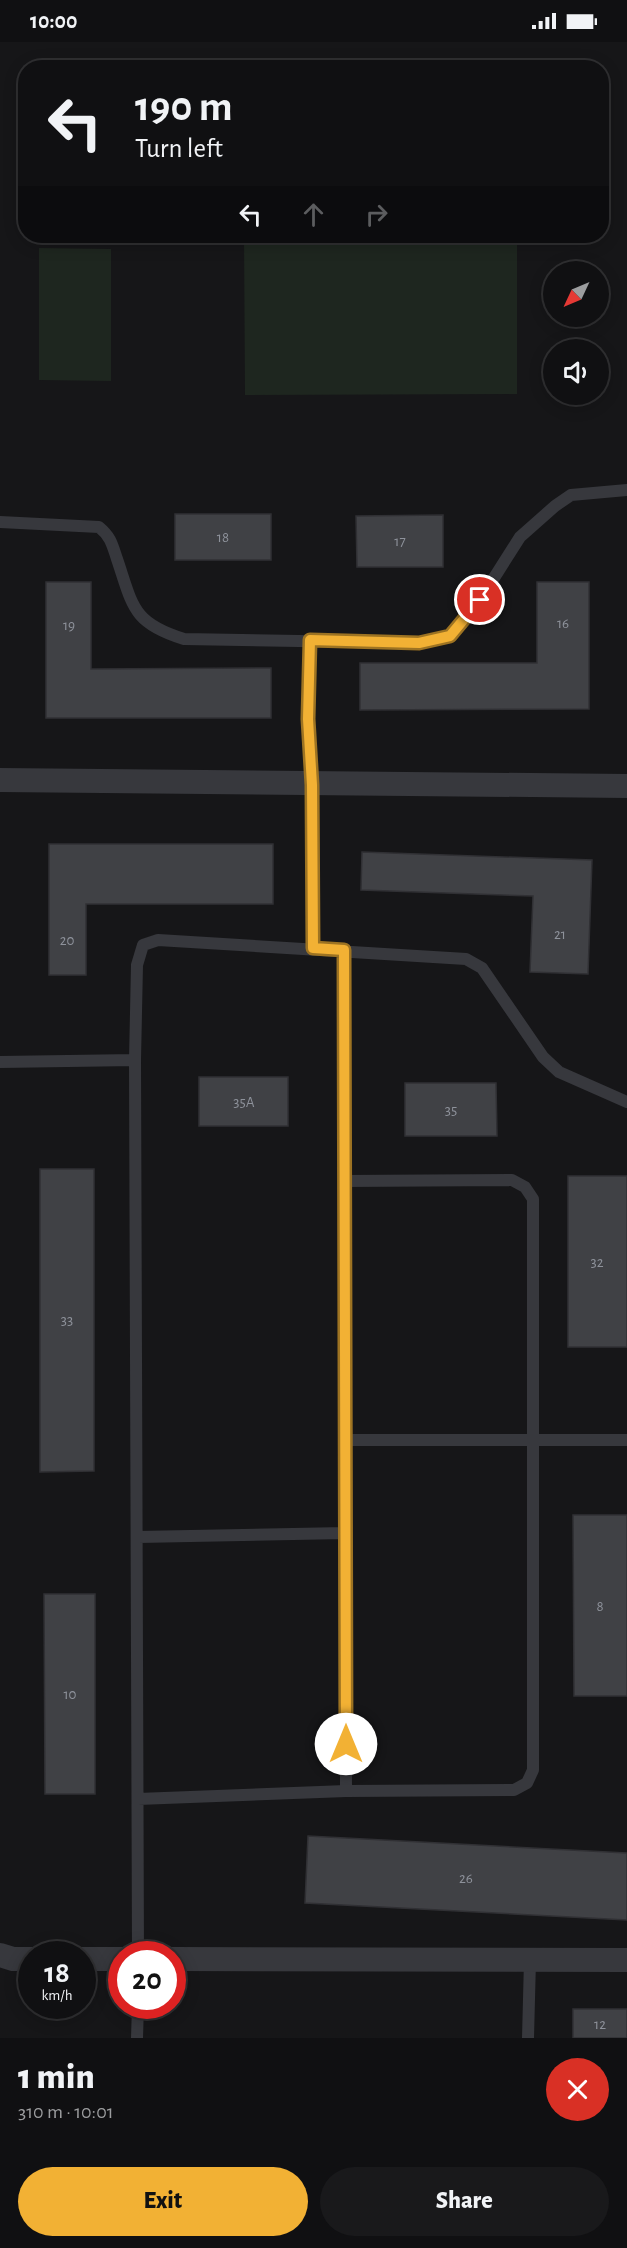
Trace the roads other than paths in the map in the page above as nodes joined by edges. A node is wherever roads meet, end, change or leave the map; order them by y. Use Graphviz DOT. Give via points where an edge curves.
graph roads {
  1 [pos="627,490"];
  2 [pos="0,522"];
  3 [pos="310,640"];
  4 [pos="0,780"];
  5 [pos="312,785"];
  6 [pos="627,786"];
  7 [pos="313,948"];
  8 [pos="344,950"];
  9 [pos="135,1060"];
  10 [pos="0,1062"];
  11 [pos="627,1102"];
  12 [pos="344,1181"];
  13 [pos="345,1440"];
  14 [pos="532,1440"];
  15 [pos="627,1440"];
  16 [pos="345,1533"];
  17 [pos="138,1537"];
  18 [pos="346,1791"];
  19 [pos="138,1799"];
  20 [pos="138,1941"];
  21 [pos="0,1955"];
  22 [pos="18,1959"];
  23 [pos="186,1959"];
  24 [pos="530,1960"];
  25 [pos="627,1960"];
  26 [pos="138,2019"];
  27 [pos="138,2038"];
  28 [pos="528,2038"];
  1 -- 3 [label="lane" via="571,495 555,506 520,537 480,600 450,636 419,643"];
  2 -- 3 [label="lane" via="99,527 110,536 132,604 139,616 159,632 184,639"];
  3 -- 5 [label="lane" via="308,719"];
  4 -- 5 [label="street"];
  5 -- 6 [label="street"];
  5 -- 7 [label="lane"];
  7 -- 8 [label="lane"];
  7 -- 9 [label="lane" via="158,940 142,945 137,965"];
  8 -- 11 [label="lane" via="466,958 482,968 543,1057 559,1072"];
  8 -- 12 [label="lane"];
  9 -- 10 [label="lane"];
  9 -- 17 [label="lane"];
  12 -- 13 [label="lane"];
  12 -- 14 [label="lane" via="512,1180 525,1187 533,1199"];
  13 -- 14 [label="lane"];
  13 -- 16 [label="lane"];
  14 -- 15 [label="lane"];
  14 -- 18 [label="lane" via="533,1770 527,1783 513,1790"];
  16 -- 17 [label="lane"];
  16 -- 18 [label="lane"];
  17 -- 19 [label="lane"];
  18 -- 19 [label="lane"];
  19 -- 20 [label="lane"];
  21 -- 22 [label="street"];
  23 -- 24 [label="street"];
  24 -- 25 [label="street"];
  24 -- 28 [label="lane"];
  26 -- 27 [label="lane"];
}
